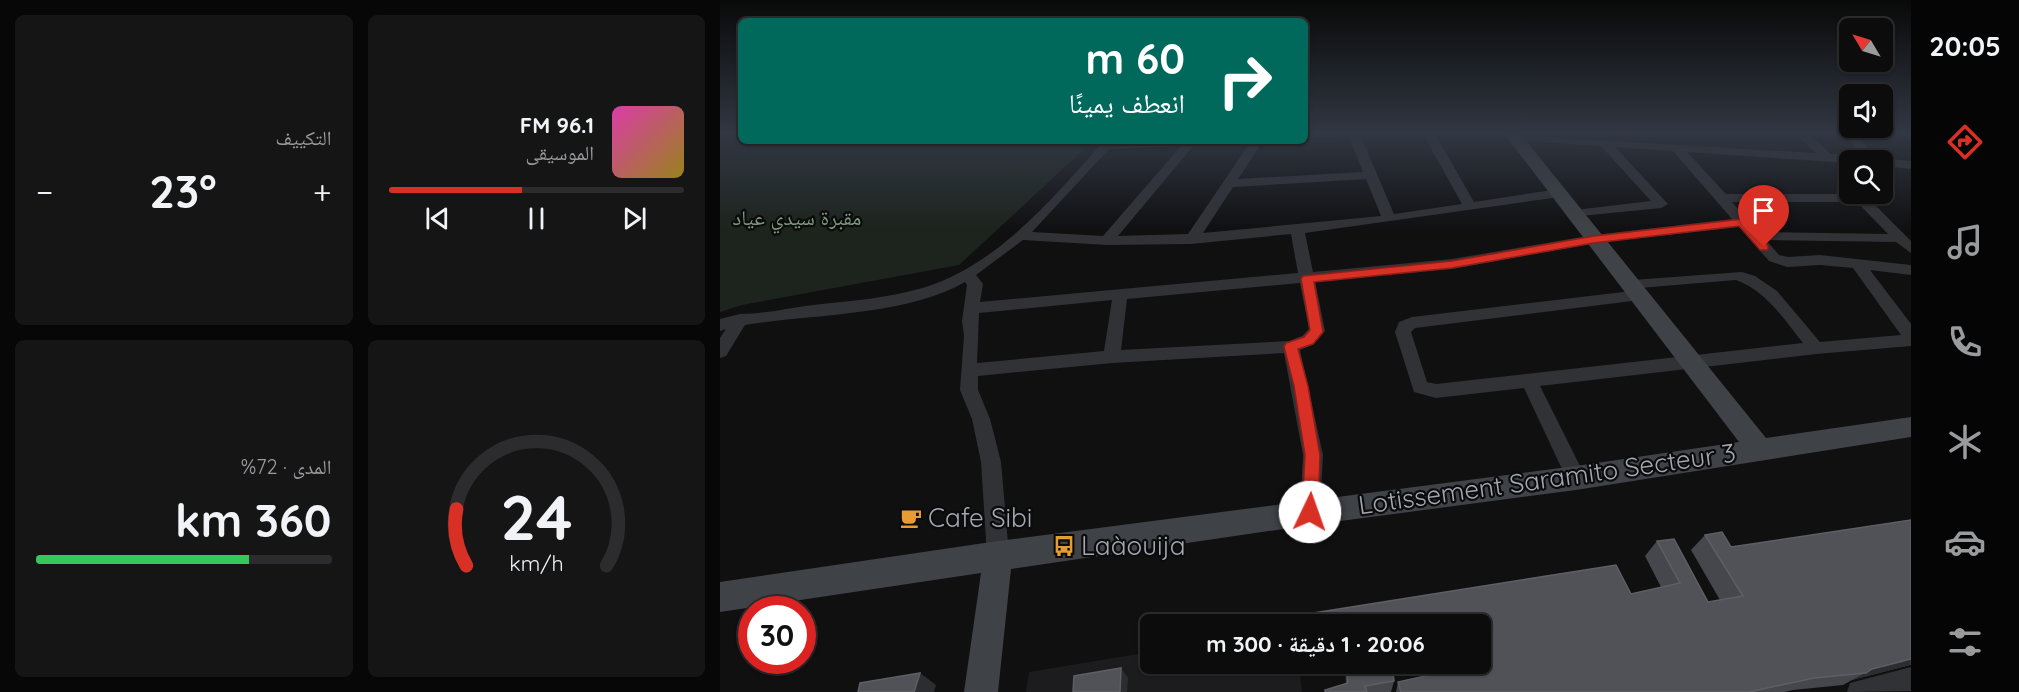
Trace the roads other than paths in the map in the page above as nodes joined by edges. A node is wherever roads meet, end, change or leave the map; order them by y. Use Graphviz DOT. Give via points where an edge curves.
graph roads {
  1 [pos="1087,164"];
  2 [pos="1177,164"];
  3 [pos="1241,164"];
  4 [pos="1366,164"];
  5 [pos="1446,164"];
  6 [pos="1536,164"];
  7 [pos="1624,164"];
  8 [pos="1692,164"];
  9 [pos="1370,175"];
  10 [pos="1228,183"];
  11 [pos="1559,193"];
  12 [pos="1839,196"];
  13 [pos="1722,198"];
  14 [pos="1871,204"];
  15 [pos="1470,207"];
  16 [pos="1575,214"];
  17 [pos="1389,219"];
  18 [pos="1742,222"];
  19 [pos="1297,228"];
  20 [pos="1019,235"];
  21 [pos="1754,236"];
  22 [pos="1900,238"];
  23 [pos="1594,239"];
  24 [pos="1191,240"];
  25 [pos="1107,241"];
  26 [pos="1911,249"];
  27 [pos="1857,263"];
  28 [pos="1911,270"];
  29 [pos="968,275"];
  30 [pos="1307,279"];
  31 [pos="1636,290"];
  32 [pos="1120,296"];
  33 [pos="972,308"];
  34 [pos="740,320"];
  35 [pos="720,325"];
  36 [pos="1911,338"];
  37 [pos="1291,347"];
  38 [pos="1816,348"];
  39 [pos="720,352"];
  40 [pos="1112,357"];
  41 [pos="1691,360"];
  42 [pos="969,370"];
  43 [pos="1529,380"];
  44 [pos="1911,427"];
  45 [pos="1759,449"];
  46 [pos="1576,478"];
  47 [pos="1310,512"];
  48 [pos="998,555"];
  49 [pos="720,597"];
  50 [pos="1911,679"];
  51 [pos="981,692"];
  52 [pos="1859,692"];
  1 -- 20 [label="street"];
  2 -- 25 [label="street"];
  3 -- 10 [label="street"];
  4 -- 9 [label="street"];
  5 -- 15 [label="street"];
  6 -- 11 [label="street"];
  7 -- 16 [label="street" via="1661,204"];
  8 -- 13 [label="street"];
  9 -- 10 [label="street"];
  9 -- 17 [label="street"];
  10 -- 24 [label="street"];
  11 -- 15 [label="street"];
  11 -- 16 [label="street"];
  12 -- 13 [label="street"];
  13 -- 18 [label="street"];
  14 -- 22 [label="street"];
  15 -- 17 [label="street"];
  16 -- 23 [label="street"];
  17 -- 19 [label="street"];
  18 -- 21 [label="street"];
  18 -- 23 [label="street"];
  19 -- 24 [label="street"];
  19 -- 30 [label="street"];
  20 -- 25 [label="street"];
  20 -- 29 [label="street"];
  21 -- 22 [label="street"];
  21 -- 27 [label="street" via="1781,261"];
  22 -- 26 [label="street"];
  23 -- 30 [label="street" via="1452,264"];
  23 -- 31 [label="street"];
  24 -- 25 [label="street"];
  27 -- 28 [label="street"];
  27 -- 36 [label="street"];
  29 -- 33 [label="street" via="975,284"];
  29 -- 34 [label="street" via="931,291"];
  30 -- 32 [label="street"];
  30 -- 37 [label="street" via="1317,332"];
  31 -- 38 [label="street" via="1737,275 1748,278 1767,291"];
  31 -- 41 [label="street"];
  31 -- 43 [label="street" via="1412,323 1403,332 1420,387 1426,390"];
  32 -- 33 [label="street"];
  32 -- 40 [label="street"];
  33 -- 42 [label="street"];
  34 -- 35 [label="street"];
  34 -- 39 [label="street"];
  36 -- 38 [label="street"];
  37 -- 40 [label="street"];
  37 -- 47 [label="street" via="1312,455"];
  38 -- 41 [label="street"];
  40 -- 42 [label="street"];
  41 -- 43 [label="street"];
  41 -- 45 [label="street"];
  42 -- 48 [label="street" via="969,390 981,418 991,462"];
  43 -- 46 [label="street"];
  44 -- 45 [label="street, Lotissement Saramito Secteur 3"];
  45 -- 46 [label="street, Lotissement Saramito Secteur 3"];
  46 -- 47 [label="street, Lotissement Saramito Secteur 3"];
  47 -- 48 [label="street, Lotissement Saramito Secteur 3"];
  48 -- 49 [label="street, Lotissement Saramito Secteur 3"];
  48 -- 51 [label="street"];
  50 -- 52 [label="street"];
}
